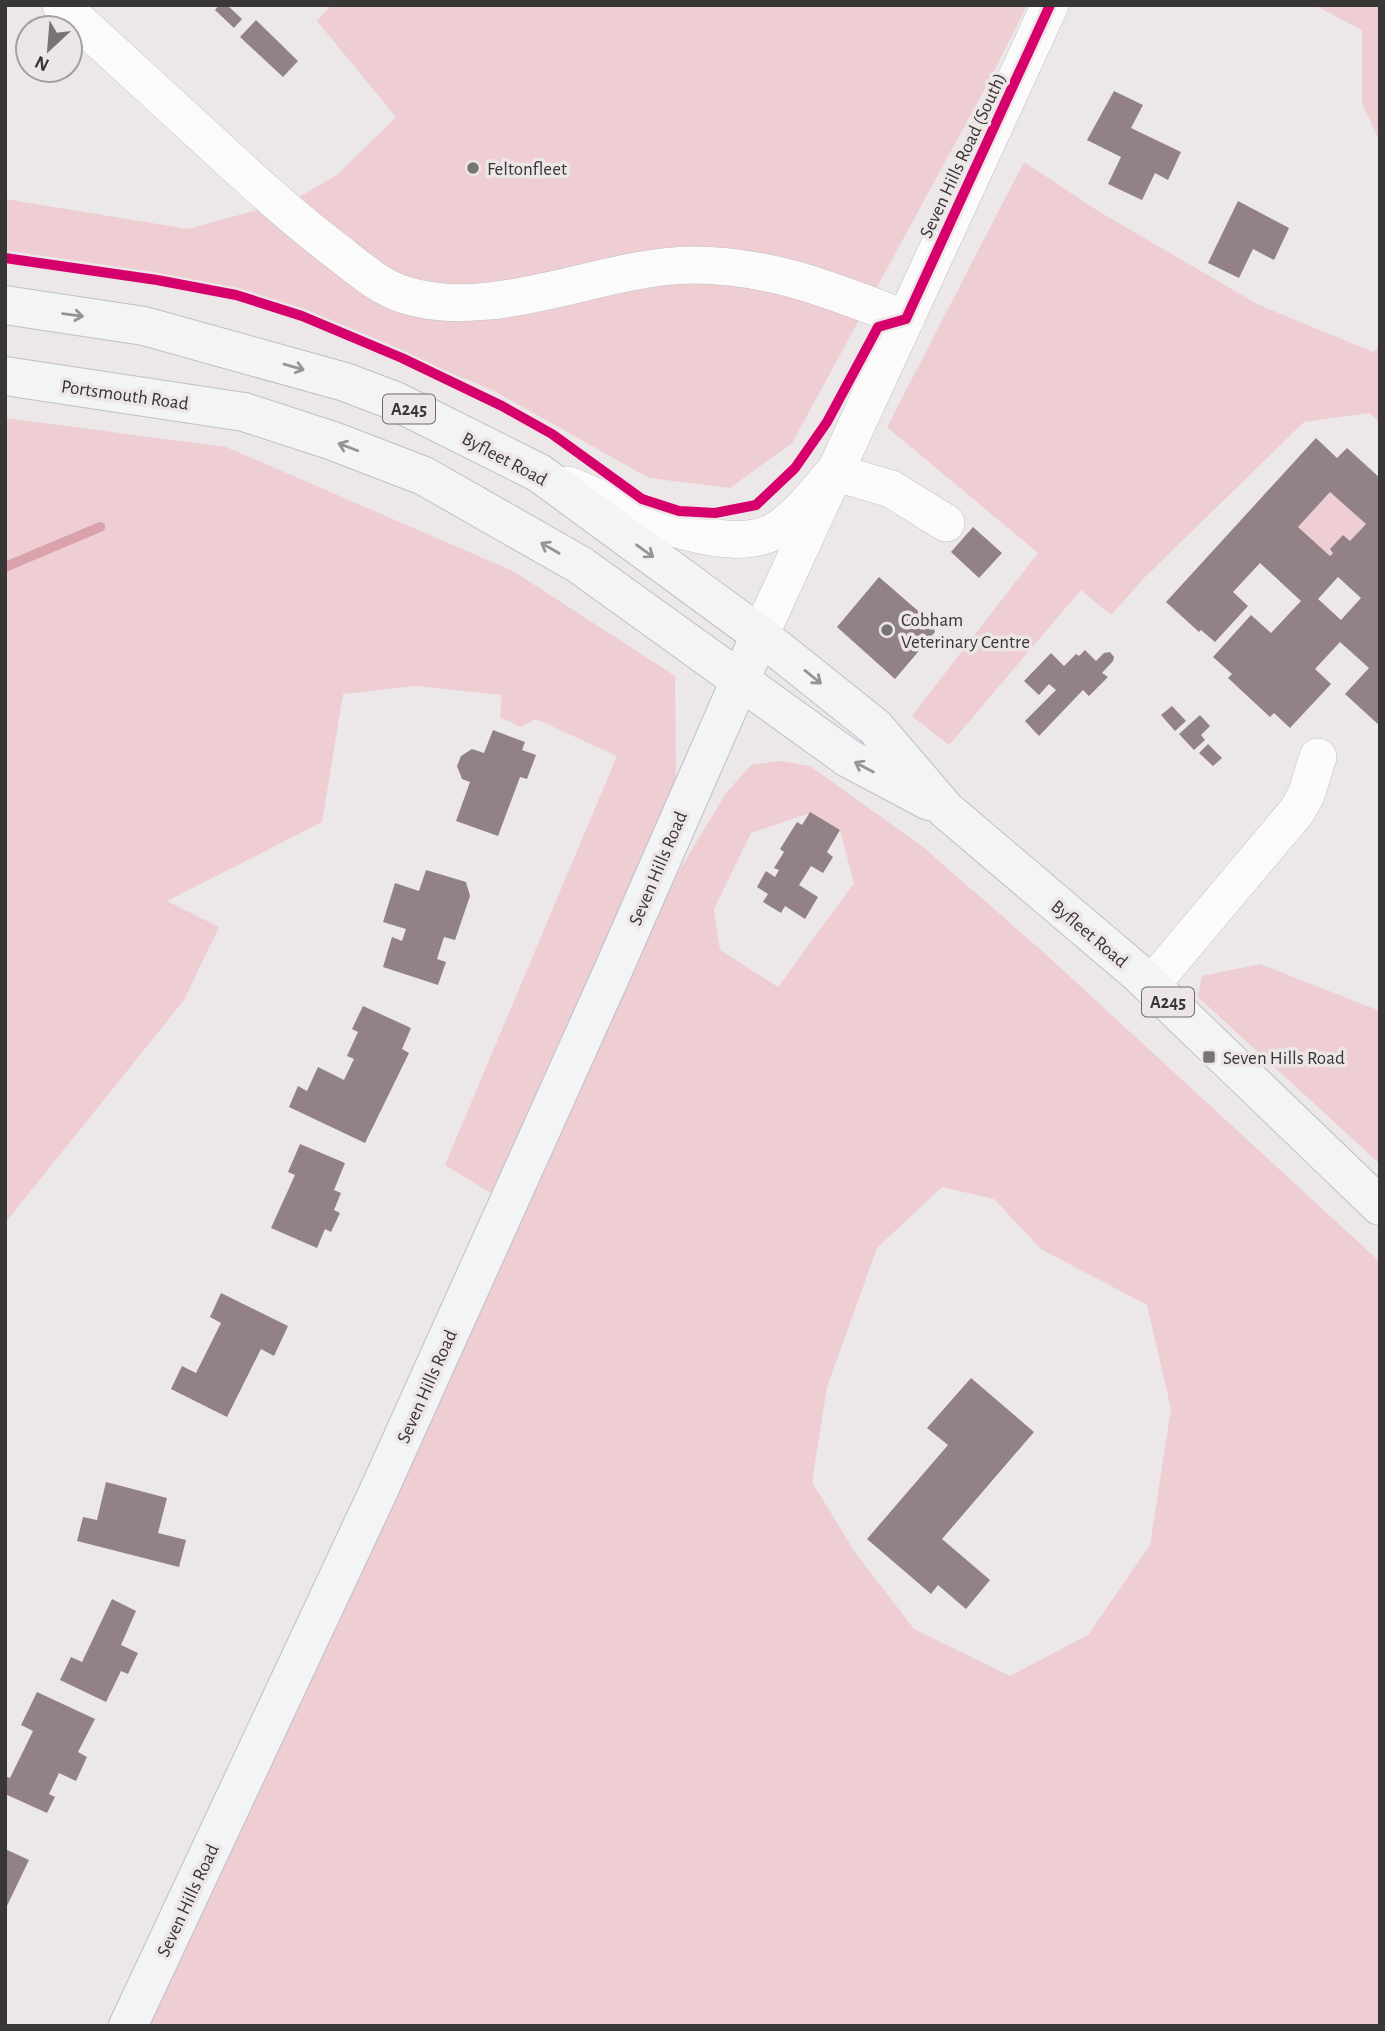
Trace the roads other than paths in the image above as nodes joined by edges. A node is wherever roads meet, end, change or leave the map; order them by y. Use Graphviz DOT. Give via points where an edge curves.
graph roads {
  1 [pos="61,5"];
  2 [pos="1050,5"];
  3 [pos="5,305"];
  4 [pos="906,319"];
  5 [pos="5,376"];
  6 [pos="244,412"];
  7 [pos="834,472"];
  8 [pos="539,473"];
  9 [pos="946,523"];
  10 [pos="760,635"];
  11 [pos="708,656"];
  12 [pos="740,679"];
  13 [pos="712,741"];
  14 [pos="1318,757"];
  15 [pos="946,810"];
  16 [pos="1151,985"];
  17 [pos="1380,1206"];
  18 [pos="128,2026"];
  1 -- 4 [label="lane" via="291,216 377,282 403,295 439,303 479,303 690,265 739,267 794,277"];
  2 -- 4 [label="lane, Seven Hills Road (South)"];
  3 -- 8 [label="main road, Byfleet Road / A245, one-way" via="144,326 345,382 394,401"];
  4 -- 7 [label="lane, Seven Hills Road (South)"];
  5 -- 6 [label="main road, Portsmouth Road / A245"];
  11 -- 6 [label="main road, Byfleet Road / A245, one-way" via="580,565 424,476"];
  7 -- 8 [label="lane" via="774,531 735,541 660,523"];
  7 -- 9 [label="lane" via="891,489"];
  7 -- 10 [label="lane, Seven Hills Road (South)"];
  8 -- 10 [label="main road, Byfleet Road / A245, one-way"];
  10 -- 12 [label="main road, Seven Hills Road"];
  10 -- 15 [label="main road, Byfleet Road / A245, one-way" via="875,727"];
  11 -- 12 [label="main road, Byfleet Road / A245"];
  11 -- 13 [label="main road, Seven Hills Road"];
  12 -- 13 [label="main road, Seven Hills Road"];
  15 -- 12 [label="main road, Byfleet Road / A245, one-way" via="848,758"];
  13 -- 18 [label="main road, Seven Hills Road" via="379,1490"];
  14 -- 16 [label="lane" via="1297,811"];
  15 -- 16 [label="main road, Byfleet Road / A245"];
  16 -- 17 [label="main road, Byfleet Road / A245"];
}
